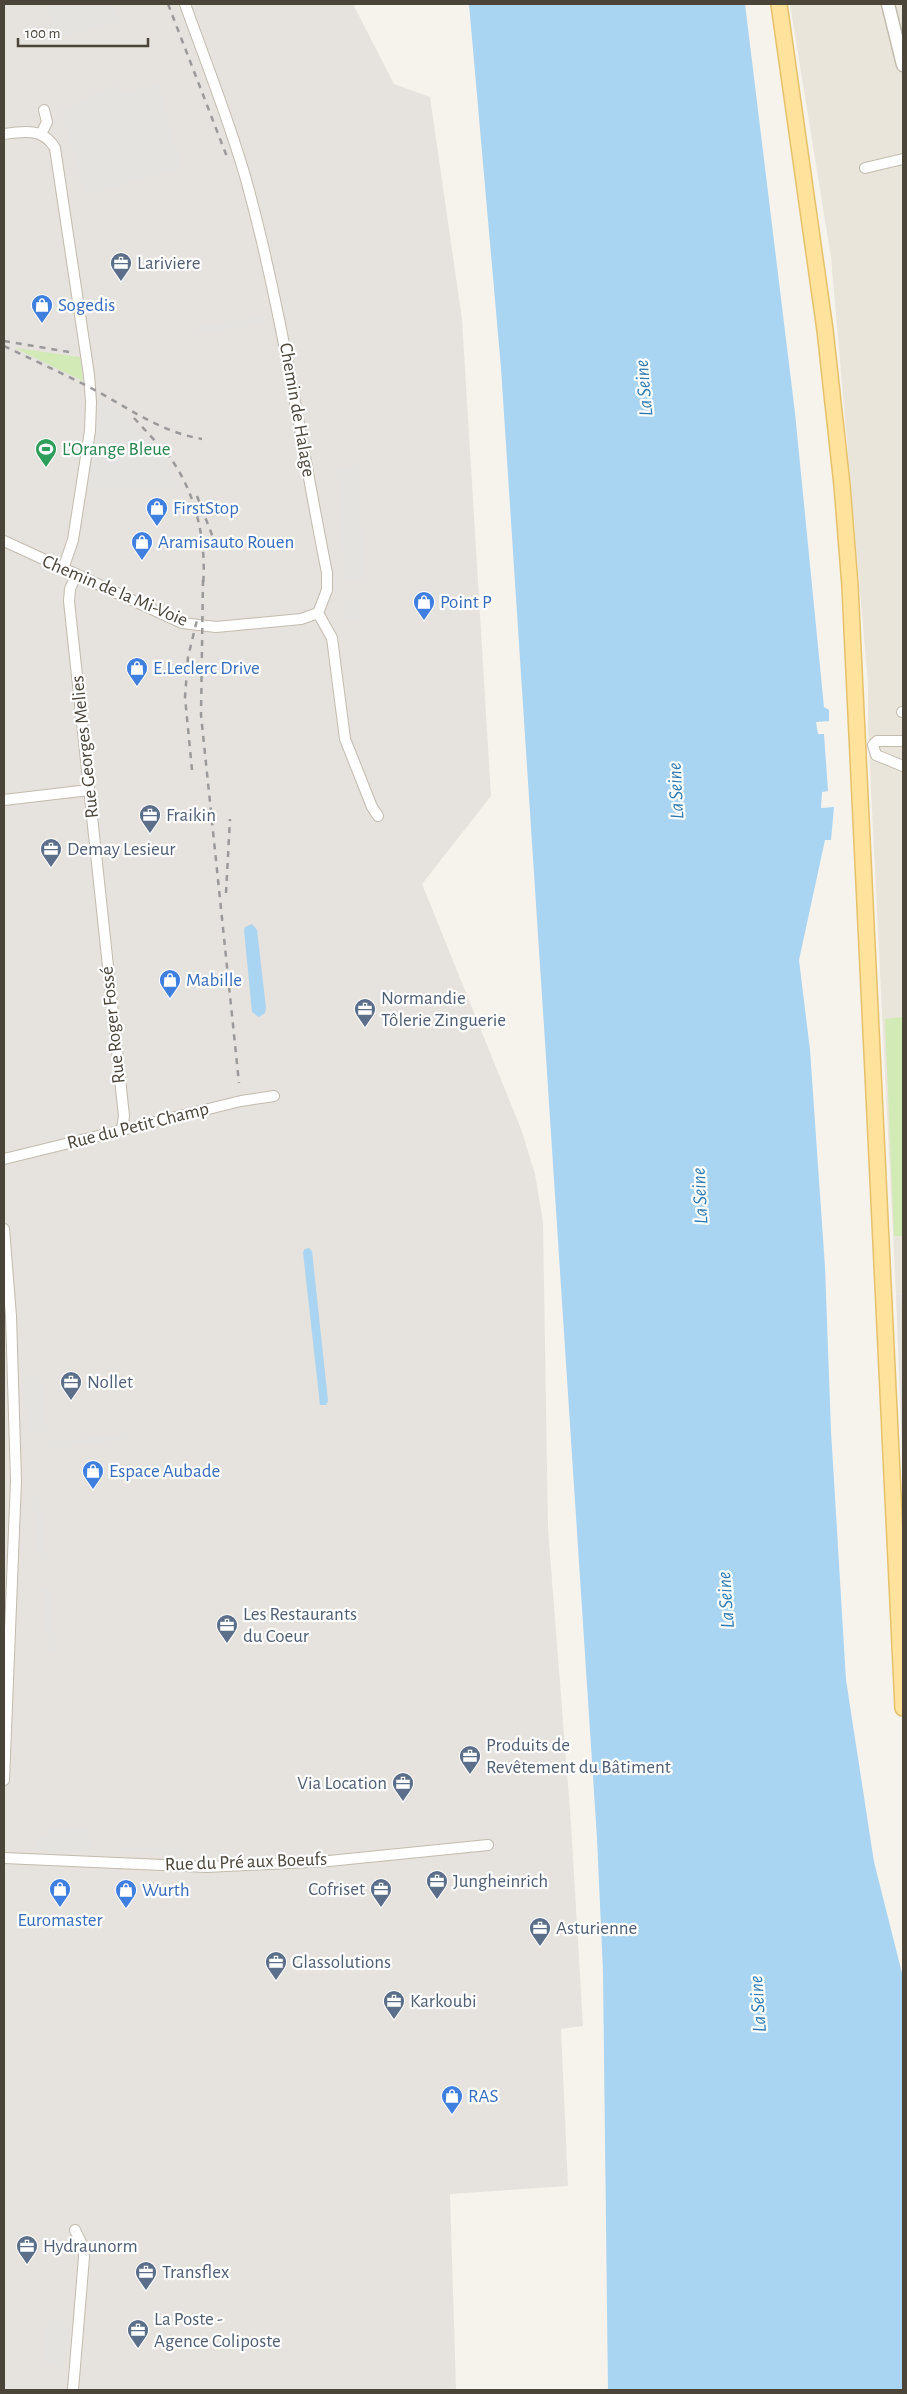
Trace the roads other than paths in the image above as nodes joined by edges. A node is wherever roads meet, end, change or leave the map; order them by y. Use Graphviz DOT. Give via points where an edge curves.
graph roads {
  1 [pos="185,4"];
  2 [pos="779,4"];
  3 [pos="888,4"];
  4 [pos="903,65"];
  5 [pos="44,110"];
  6 [pos="4,134"];
  7 [pos="41,134"];
  8 [pos="903,159"];
  9 [pos="865,168"];
  10 [pos="4,541"];
  11 [pos="63,569"];
  12 [pos="76,575"];
  13 [pos="318,613"];
  14 [pos="903,741"];
  15 [pos="903,766"];
  16 [pos="89,790"];
  17 [pos="4,800"];
  18 [pos="378,816"];
  19 [pos="103,920"];
  20 [pos="274,1096"];
  21 [pos="122,1129"];
  22 [pos="4,1158"];
  23 [pos="4,1229"];
  24 [pos="903,1708"];
  25 [pos="4,1780"];
  26 [pos="488,1845"];
  27 [pos="4,1858"];
  28 [pos="75,2230"];
  29 [pos="73,2390"];
  1 -- 13 [label="street, Chemin de Halage" via="232,132 247,183 287,354 327,573 327,590"];
  2 -- 24 [label="main road" via="825,330 850,586"];
  3 -- 4 [label="street"];
  5 -- 7 [label="street" via="47,122"];
  6 -- 7 [label="street" via="28,131"];
  7 -- 11 [label="street" via="52,143 57,156 91,402 90,430 73,540"];
  8 -- 9 [label="street"];
  10 -- 11 [label="street, Chemin de la Mi-Voie"];
  11 -- 12 [label="street, Chemin de la Mi-Voie"];
  12 -- 13 [label="street, Chemin de la Mi-Voie" via="172,619 196,626 301,619"];
  12 -- 16 [label="street, Rue Georges Melies" via="69,601"];
  13 -- 18 [label="street" via="332,638 345,739"];
  14 -- 15 [label="street" via="877,741 872,745 876,755"];
  16 -- 17 [label="street"];
  16 -- 19 [label="street, Rue Georges Melies"];
  19 -- 21 [label="street, Rue Roger Fossé" via="124,1116"];
  20 -- 21 [label="street, Rue du Petit Champ"];
  21 -- 22 [label="street, Rue du Petit Champ"];
  23 -- 25 [label="street" via="11,1316 16,1463"];
  26 -- 27 [label="street, Rue du Pré aux Boeufs" via="323,1861 208,1867"];
  28 -- 29 [label="street" via="84,2257"];
}
